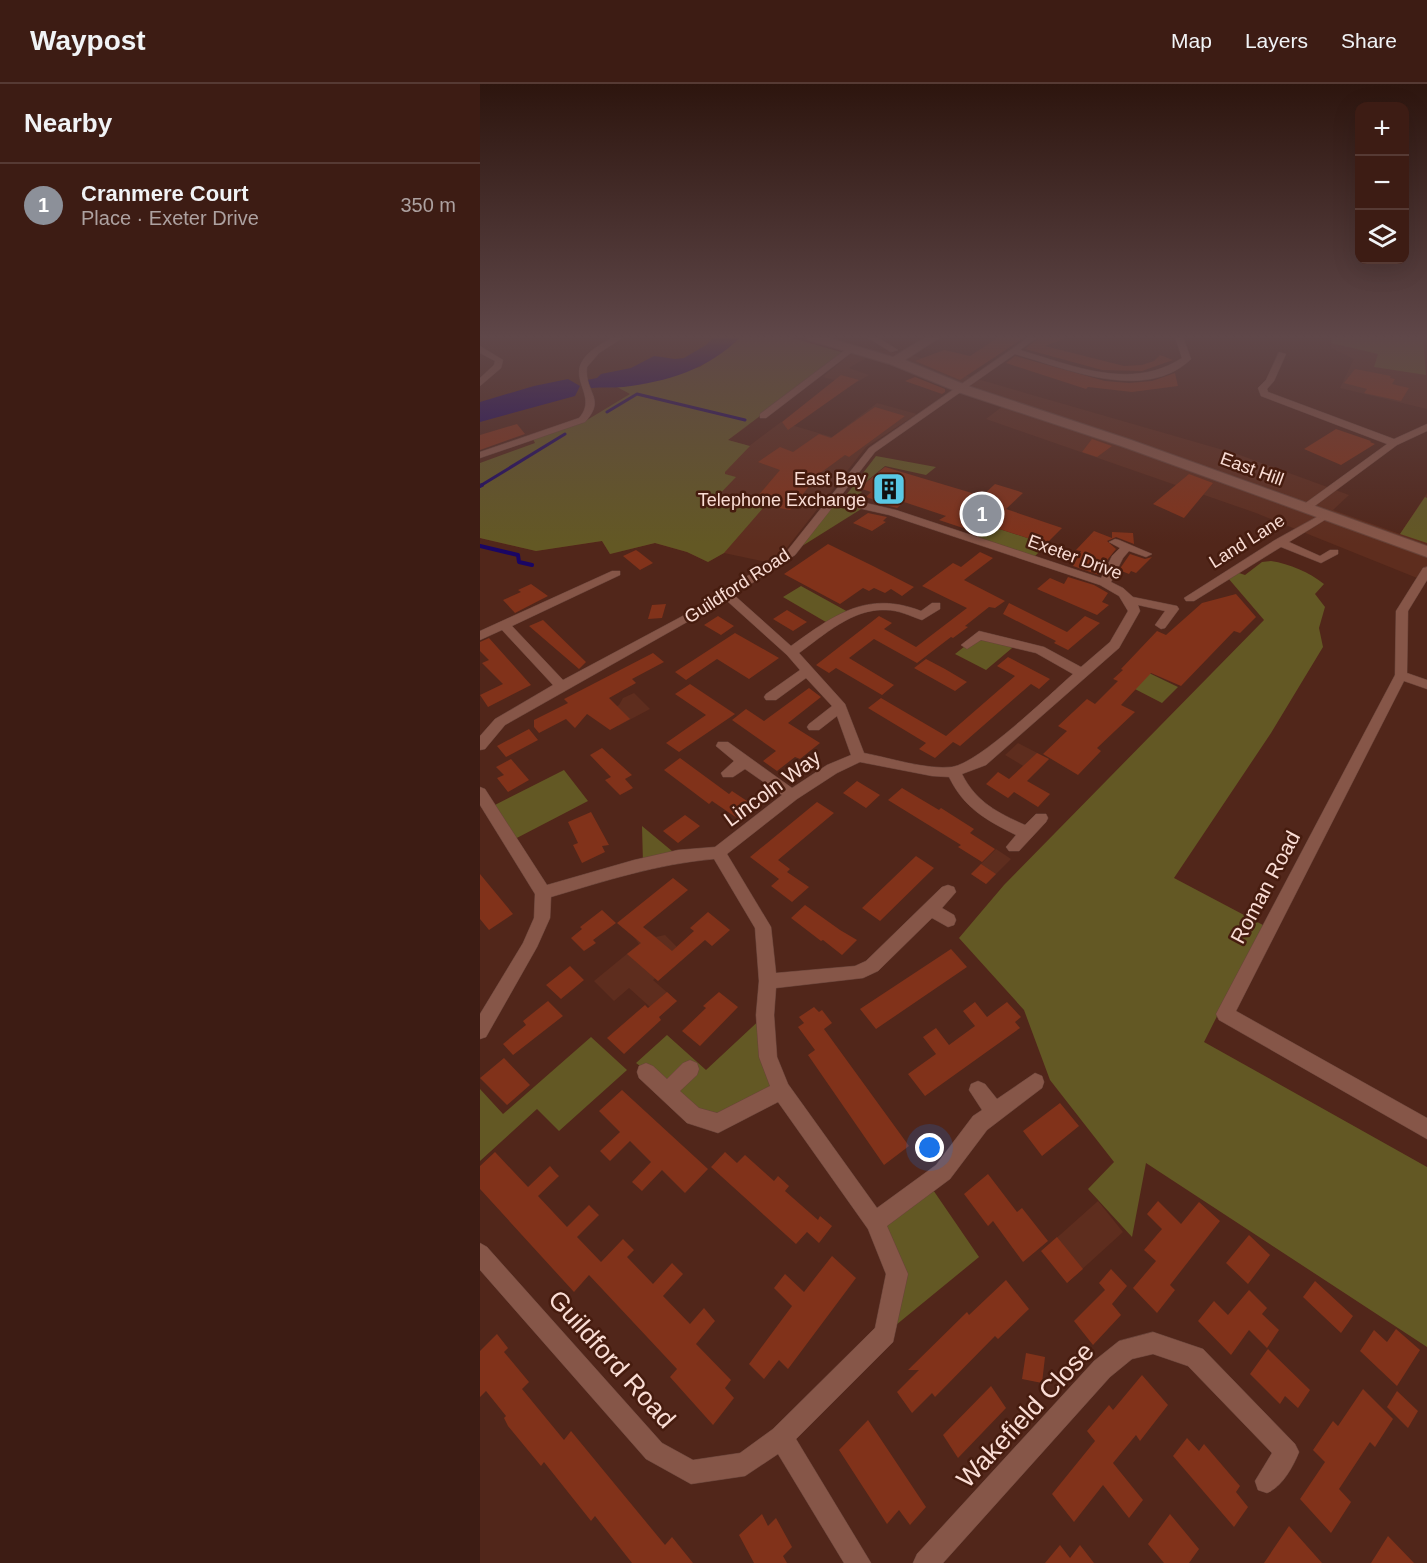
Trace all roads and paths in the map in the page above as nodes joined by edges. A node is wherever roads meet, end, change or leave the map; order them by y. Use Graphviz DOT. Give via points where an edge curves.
graph roads {
  1 [pos="591,406"];
  2 [pos="776,406"];
  3 [pos="938,406"];
  4 [pos="1015,406"];
  5 [pos="1296,406"];
  6 [pos="763,416"];
  7 [pos="1427,427"];
  8 [pos="1394,443"];
  9 [pos="480,455"];
  10 [pos="833,499"];
  11 [pos="1304,509"];
  12 [pos="1323,516"];
  13 [pos="1115,542"];
  14 [pos="1279,542"];
  15 [pos="1128,547"];
  16 [pos="1334,552"];
  17 [pos="1427,552"];
  18 [pos="1146,554"];
  19 [pos="1427,570"];
  20 [pos="616,573"];
  21 [pos="1104,583"];
  22 [pos="727,595"];
  23 [pos="1191,598"];
  24 [pos="1131,600"];
  25 [pos="936,606"];
  26 [pos="504,625"];
  27 [pos="992,626"];
  28 [pos="1161,626"];
  29 [pos="979,635"];
  30 [pos="480,636"];
  31 [pos="967,645"];
  32 [pos="791,652"];
  33 [pos="808,670"];
  34 [pos="1083,674"];
  35 [pos="1401,675"];
  36 [pos="1427,685"];
  37 [pos="561,686"];
  38 [pos="771,697"];
  39 [pos="840,706"];
  40 [pos="814,727"];
  41 [pos="480,745"];
  42 [pos="723,746"];
  43 [pos="859,757"];
  44 [pos="745,761"];
  45 [pos="954,772"];
  46 [pos="728,773"];
  47 [pos="480,793"];
  48 [pos="792,795"];
  49 [pos="1041,818"];
  50 [pos="1027,833"];
  51 [pos="1014,846"];
  52 [pos="718,854"];
  53 [pos="948,892"];
  54 [pos="543,893"];
  55 [pos="930,909"];
  56 [pos="948,920"];
  57 [pos="768,981"];
  58 [pos="480,1031"];
  59 [pos="690,1069"];
  60 [pos="646,1071"];
  61 [pos="1035,1082"];
  62 [pos="781,1090"];
  63 [pos="978,1090"];
  64 [pos="667,1091"];
  65 [pos="995,1112"];
  66 [pos="1427,1129"];
  67 [pos="875,1222"];
  68 [pos="480,1254"];
  69 [pos="781,1437"];
  70 [pos="1267,1481"];
  71 [pos="858,1563"];
  72 [pos="926,1563"];
  1 -- 9 [label="street" via="591,412 582,420"];
  2 -- 6 [label="street"];
  3 -- 10 [label="street, Guildford Road" via="872,450"];
  4 -- 11 [label="street, East Hill" via="1142,448"];
  5 -- 8 [label="street"];
  7 -- 8 [label="street"];
  8 -- 11 [label="street"];
  10 -- 21 [label="street, Exeter Drive" via="892,512"];
  10 -- 22 [label="street, Guildford Road" via="791,553"];
  11 -- 12 [label="street, East Hill"];
  12 -- 14 [label="street, Land Lane"];
  12 -- 17 [label="street, East Hill"];
  13 -- 15 [label="street"];
  14 -- 16 [label="street" via="1320,560"];
  14 -- 23 [label="street, Land Lane"];
  15 -- 18 [label="street"];
  15 -- 21 [label="street" via="1118,556"];
  19 -- 35 [label="street, Roman Road" via="1402,611"];
  20 -- 26 [label="street" via="594,577"];
  21 -- 24 [label="street, Exeter Drive"];
  22 -- 32 [label="street"];
  22 -- 37 [label="street, Guildford Road"];
  24 -- 28 [label="street" via="1173,609"];
  24 -- 34 [label="street" via="1134,611 1115,645"];
  25 -- 32 [label="street" via="917,620 893,606 867,607 850,613"];
  26 -- 30 [label="street"];
  26 -- 37 [label="street"];
  27 -- 29 [label="street"];
  29 -- 31 [label="street"];
  29 -- 34 [label="street" via="1040,650"];
  32 -- 33 [label="street"];
  33 -- 38 [label="street"];
  33 -- 39 [label="street"];
  34 -- 45 [label="street" via="981,761"];
  35 -- 36 [label="street"];
  35 -- 66 [label="street, Roman Road" via="1225,1014"];
  37 -- 41 [label="street, Guildford Road" via="500,722"];
  39 -- 40 [label="street"];
  39 -- 43 [label="street"];
  42 -- 44 [label="street"];
  43 -- 45 [label="street"];
  43 -- 48 [label="street, Lincoln Way"];
  44 -- 46 [label="street"];
  44 -- 48 [label="street"];
  45 -- 50 [label="street" via="976,808"];
  47 -- 54 [label="street"];
  48 -- 52 [label="street, Lincoln Way"];
  49 -- 50 [label="street"];
  50 -- 51 [label="street"];
  52 -- 54 [label="street, Lincoln Way" via="678,856"];
  52 -- 57 [label="street, Guildford Road" via="763,927"];
  53 -- 55 [label="street"];
  54 -- 58 [label="street" via="542,918 529,947"];
  55 -- 56 [label="street"];
  55 -- 57 [label="street" via="872,966 858,973"];
  57 -- 62 [label="street, Guildford Road" via="768,1057"];
  59 -- 64 [label="street"];
  60 -- 64 [label="street"];
  61 -- 65 [label="street"];
  62 -- 64 [label="street" via="718,1123 694,1116"];
  62 -- 67 [label="street, Guildford Road"];
  63 -- 65 [label="street"];
  65 -- 67 [label="street" via="980,1123 943,1172"];
  67 -- 69 [label="street, Guildford Road" via="897,1274 885,1334"];
  68 -- 69 [label="street, Guildford Road" via="654,1451 692,1472 745,1464"];
  69 -- 71 [label="street"];
  70 -- 72 [label="street, Wakefield Close" via="1287,1452 1195,1357 1153,1343 1127,1349 1102,1369"];
}
